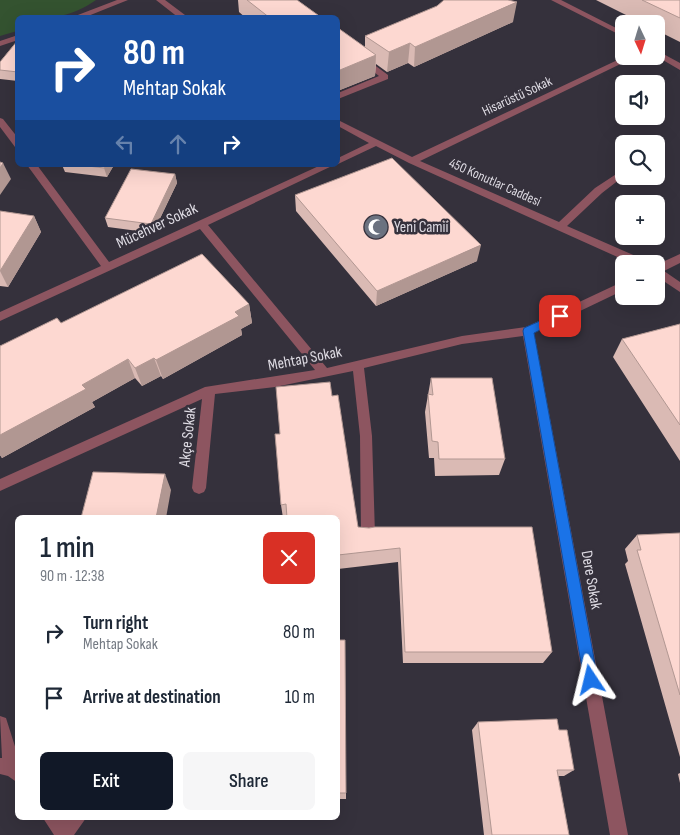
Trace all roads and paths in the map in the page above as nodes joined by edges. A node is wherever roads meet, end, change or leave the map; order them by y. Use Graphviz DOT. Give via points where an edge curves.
graph roads {
  1 [pos="124,0"];
  2 [pos="160,0"];
  3 [pos="555,0"];
  4 [pos="82,15"];
  5 [pos="181,15"];
  6 [pos="615,30"];
  7 [pos="15,39"];
  8 [pos="340,42"];
  9 [pos="0,44"];
  10 [pos="665,58"];
  11 [pos="615,65"];
  12 [pos="680,67"];
  13 [pos="340,95"];
  14 [pos="0,121"];
  15 [pos="340,124"];
  16 [pos="15,141"];
  17 [pos="376,144"];
  18 [pos="340,160"];
  19 [pos="412,161"];
  20 [pos="33,167"];
  21 [pos="325,167"];
  22 [pos="615,177"];
  23 [pos="201,223"];
  24 [pos="560,227"];
  25 [pos="623,255"];
  26 [pos="680,258"];
  27 [pos="665,266"];
  28 [pos="108,268"];
  29 [pos="665,277"];
  30 [pos="680,288"];
  31 [pos="615,289"];
  32 [pos="0,317"];
  33 [pos="528,331"];
  34 [pos="358,365"];
  35 [pos="324,373"];
  36 [pos="209,390"];
  37 [pos="0,485"];
  38 [pos="199,488"];
  39 [pos="368,535"];
  40 [pos="0,724"];
  41 [pos="10,770"];
  42 [pos="54,820"];
  43 [pos="75,820"];
  44 [pos="64,834"];
  45 [pos="619,835"];
  1 -- 4 [label="street"];
  2 -- 5 [label="street"];
  3 -- 6 [label="street"];
  7 -- 9 [label="street"];
  8 -- 13 [label="street" via="385,77"];
  10 -- 12 [label="street"];
  11 -- 19 [label="street, Hisarüstü Sokak"];
  14 -- 16 [label="street"];
  15 -- 17 [label="street, 450 Konutlar Caddesi"];
  17 -- 18 [label="street"];
  17 -- 19 [label="street, 450 Konutlar Caddesi"];
  19 -- 24 [label="street, 450 Konutlar Caddesi"];
  20 -- 28 [label="street"];
  21 -- 23 [label="street, Mücehver Sokak"];
  22 -- 24 [label="street"];
  23 -- 28 [label="street, Mücehver Sokak"];
  23 -- 35 [label="street"];
  24 -- 25 [label="street, 450 Konutlar Caddesi"];
  26 -- 27 [label="street"];
  28 -- 32 [label="street, Mücehver Sokak"];
  29 -- 30 [label="street"];
  31 -- 33 [label="street, Mehtap Sokak"];
  33 -- 34 [label="street, Mehtap Sokak" via="462,340"];
  33 -- 45 [label="street, Dere Sokak"];
  34 -- 35 [label="street, Mehtap Sokak"];
  34 -- 39 [label="street" via="366,436"];
  35 -- 36 [label="street, Mehtap Sokak"];
  36 -- 37 [label="street, Mehtap Sokak"];
  36 -- 38 [label="street, Akçe Sokak"];
  40 -- 41 [label="street"];
  42 -- 44 [label="street"];
  43 -- 44 [label="street"];
}
